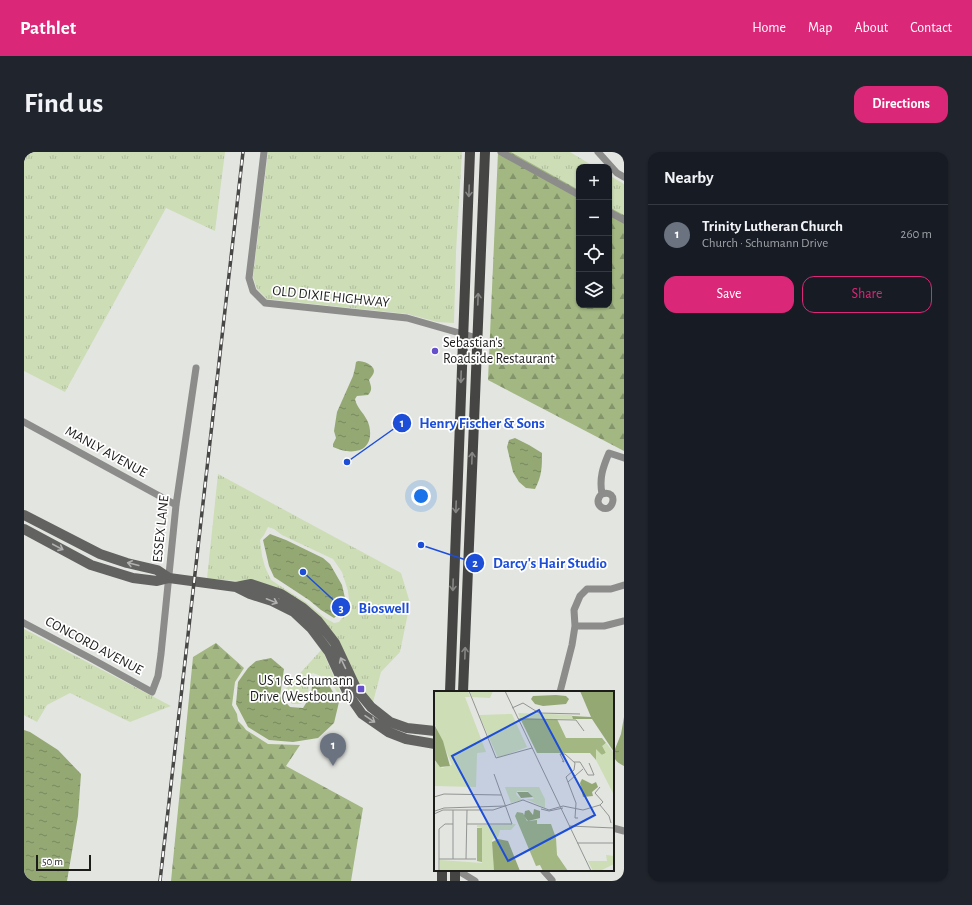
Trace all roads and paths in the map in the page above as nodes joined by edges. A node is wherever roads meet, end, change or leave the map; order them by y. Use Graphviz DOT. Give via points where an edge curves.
graph roads {
  1 [pos="264,152"];
  2 [pos="470,152"];
  3 [pos="484,152"];
  4 [pos="501,152"];
  5 [pos="598,152"];
  6 [pos="624,176"];
  7 [pos="576,193"];
  8 [pos="612,214"];
  9 [pos="624,220"];
  10 [pos="463,334"];
  11 [pos="477,338"];
  12 [pos="196,368"];
  13 [pos="24,422"];
  14 [pos="624,458"];
  15 [pos="602,494"];
  16 [pos="176,505"];
  17 [pos="25,517"];
  18 [pos="24,529"];
  19 [pos="97,553"];
  20 [pos="91,564"];
  21 [pos="169,578"];
  22 [pos="624,585"];
  23 [pos="236,587"];
  24 [pos="624,621"];
  25 [pos="24,623"];
  26 [pos="575,626"];
  27 [pos="450,691"];
  28 [pos="463,691"];
  29 [pos="560,691"];
  30 [pos="152,692"];
  31 [pos="434,732"];
  32 [pos="434,744"];
  33 [pos="614,828"];
  34 [pos="624,831"];
  35 [pos="456,871"];
  36 [pos="458,871"];
  37 [pos="544,871"];
  38 [pos="552,880"];
  39 [pos="455,881"];
  40 [pos="475,881"];
  1 -- 10 [label="street, OLD DIXIE HIGHWAY" via="249,278 253,291 265,303 407,318"];
  2 -- 10 [label="main road, one-way"];
  11 -- 3 [label="main road, one-way"];
  4 -- 7 [label="street"];
  5 -- 6 [label="street" via="617,173"];
  8 -- 9 [label="street"];
  10 -- 11 [label="street, OLD DIXIE HIGHWAY"];
  10 -- 27 [label="main road, one-way"];
  28 -- 11 [label="main road, one-way"];
  12 -- 16 [label="street, ESSEX LANE"];
  13 -- 16 [label="street, MANLY AVENUE"];
  14 -- 15 [label="street" via="609,453 602,475"];
  16 -- 21 [label="street, ESSEX LANE"];
  17 -- 19 [label="street"];
  18 -- 20 [label="street, one-way"];
  19 -- 20 [label="street"];
  21 -- 19 [label="street, one-way" via="157,570"];
  20 -- 21 [label="street" via="133,578 157,581"];
  21 -- 23 [label="street"];
  21 -- 30 [label="street, ESSEX LANE" via="158,676"];
  22 -- 26 [label="street" via="611,589 587,589 580,596 574,610"];
  31 -- 23 [label="street, one-way" via="407,728 390,722 371,707 357,690 335,643 318,621 303,608 281,594 251,584"];
  23 -- 32 [label="street, one-way" via="294,612 311,628 329,652 348,694 362,714 388,732 406,739"];
  24 -- 26 [label="street" via="604,626"];
  25 -- 30 [label="street, CONCORD AVENUE"];
  26 -- 29 [label="street"];
  33 -- 34 [label="street"];
  35 -- 39 [label="main road"];
  36 -- 40 [label="street"];
  37 -- 38 [label="street"];
}
